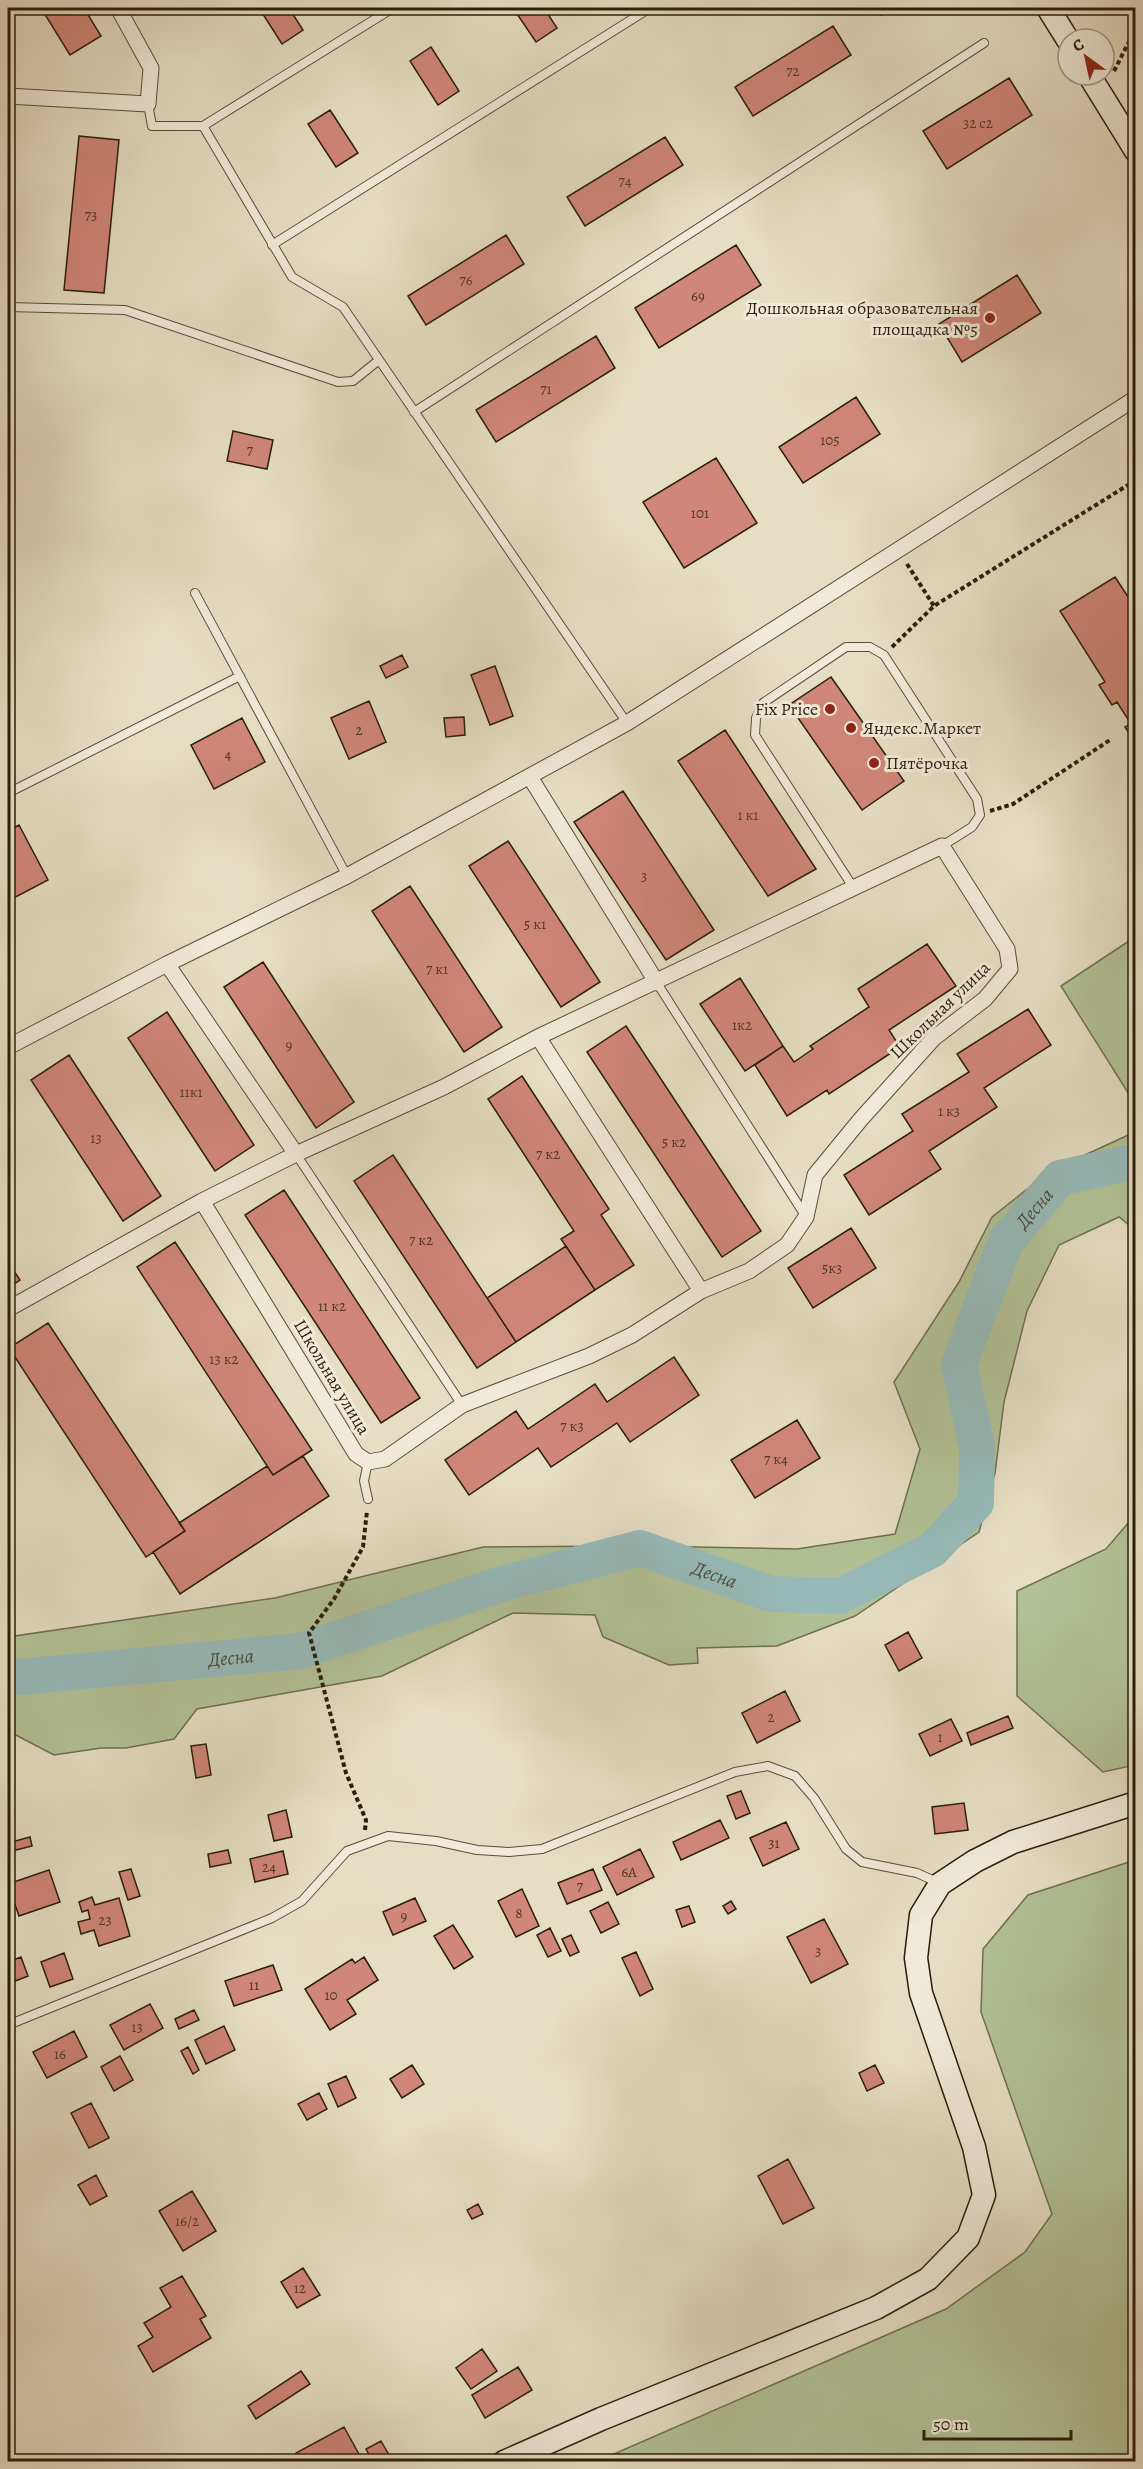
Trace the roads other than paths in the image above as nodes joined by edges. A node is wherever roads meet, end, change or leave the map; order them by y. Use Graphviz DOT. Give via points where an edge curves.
graph roads {
  1 [pos="118,8"];
  2 [pos="393,8"];
  3 [pos="650,8"];
  4 [pos="1048,8"];
  5 [pos="1060,27"];
  6 [pos="984,43"];
  7 [pos="1096,87"];
  8 [pos="8,96"];
  9 [pos="148,104"];
  10 [pos="202,126"];
  11 [pos="1136,151"];
  12 [pos="272,245"];
  13 [pos="8,307"];
  14 [pos="379,360"];
  15 [pos="1136,398"];
  16 [pos="414,412"];
  17 [pos="195,593"];
  18 [pos="240,676"];
  19 [pos="627,723"];
  20 [pos="530,777"];
  21 [pos="8,794"];
  22 [pos="942,846"];
  23 [pos="347,876"];
  24 [pos="853,887"];
  25 [pos="167,964"];
  26 [pos="657,982"];
  27 [pos="538,1037"];
  28 [pos="8,1047"];
  29 [pos="296,1154"];
  30 [pos="202,1201"];
  31 [pos="806,1217"];
  32 [pos="701,1291"];
  33 [pos="8,1309"];
  34 [pos="462,1405"];
  35 [pos="368,1462"];
  36 [pos="368,1499"];
  37 [pos="1136,1803"];
  38 [pos="940,1884"];
  39 [pos="8,2025"];
  40 [pos="504,2462"];
  1 -- 9 [label="street" via="151,68"];
  2 -- 10 [label="lane"];
  3 -- 12 [label="lane"];
  4 -- 5 [label="street"];
  6 -- 16 [label="lane"];
  7 -- 11 [label="street"];
  8 -- 9 [label="street"];
  9 -- 10 [label="lane" via="152,126"];
  10 -- 12 [label="lane"];
  12 -- 14 [label="lane" via="291,277 343,307"];
  13 -- 14 [label="lane" via="125,310 338,382 352,381"];
  14 -- 16 [label="lane"];
  15 -- 19 [label="street"];
  16 -- 19 [label="lane"];
  17 -- 18 [label="lane"];
  18 -- 21 [label="lane"];
  18 -- 23 [label="lane"];
  19 -- 20 [label="street"];
  20 -- 23 [label="street"];
  20 -- 26 [label="street"];
  22 -- 24 [label="street"];
  22 -- 24 [label="lane" via="972,827 980,815 977,799 884,655 870,647 846,647 763,703 756,718 755,735"];
  22 -- 31 [label="street, Школьная улица" via="1007,949 1010,969 985,999 934,1038 861,1119 815,1175"];
  23 -- 25 [label="street"];
  24 -- 26 [label="street"];
  25 -- 28 [label="street"];
  25 -- 29 [label="street"];
  26 -- 27 [label="street"];
  26 -- 31 [label="lane"];
  27 -- 29 [label="street" via="444,1088"];
  27 -- 32 [label="street"];
  29 -- 30 [label="street"];
  29 -- 34 [label="lane"];
  30 -- 33 [label="street"];
  30 -- 35 [label="street, Школьная улица" via="356,1454"];
  31 -- 32 [label="street, Школьная улица" via="787,1245 764,1263"];
  32 -- 34 [label="street, Школьная улица" via="632,1335 589,1356"];
  34 -- 35 [label="street, Школьная улица" via="385,1459"];
  35 -- 36 [label="lane" via="364,1480"];
  37 -- 38 [label="street" via="1013,1842"];
  38 -- 39 [label="lane" via="917,1873 862,1862 846,1849 795,1776 768,1766 735,1773 542,1849 477,1850 388,1836 347,1851 302,1901 272,1918"];
  38 -- 40 [label="street" via="921,1915 916,1959 921,1993 974,2147 984,2194 968,2238 928,2279 876,2308"];
}
